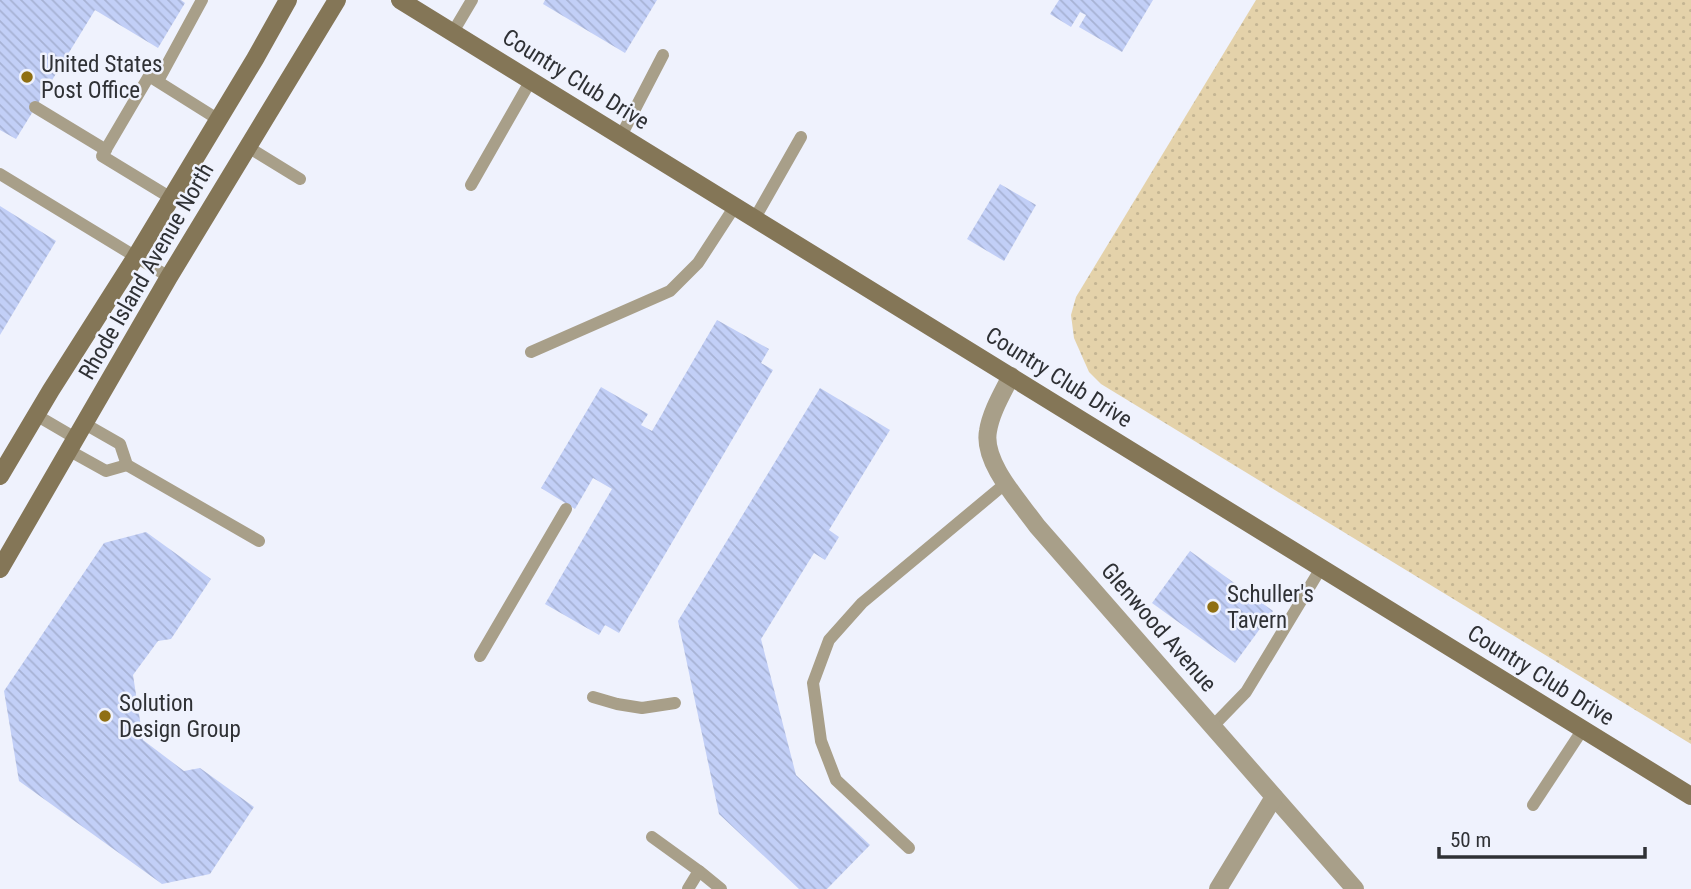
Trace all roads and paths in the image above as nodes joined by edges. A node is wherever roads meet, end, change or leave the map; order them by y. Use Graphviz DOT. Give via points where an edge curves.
graph roads {
  1 [pos="202,0"];
  2 [pos="288,0"];
  3 [pos="337,0"];
  4 [pos="400,0"];
  5 [pos="472,0"];
  6 [pos="453,32"];
  7 [pos="663,55"];
  8 [pos="531,80"];
  9 [pos="158,81"];
  10 [pos="35,107"];
  11 [pos="219,120"];
  12 [pos="621,136"];
  13 [pos="801,137"];
  14 [pos="248,147"];
  15 [pos="106,150"];
  16 [pos="0,174"];
  17 [pos="300,179"];
  18 [pos="471,185"];
  19 [pos="171,198"];
  20 [pos="735,206"];
  21 [pos="755,218"];
  22 [pos="135,258"];
  23 [pos="169,278"];
  24 [pos="531,352"];
  25 [pos="1011,376"];
  26 [pos="36,415"];
  27 [pos="77,438"];
  28 [pos="127,465"];
  29 [pos="0,476"];
  30 [pos="1006,483"];
  31 [pos="566,509"];
  32 [pos="260,541"];
  33 [pos="1321,568"];
  34 [pos="0,569"];
  35 [pos="480,656"];
  36 [pos="593,697"];
  37 [pos="676,703"];
  38 [pos="1213,726"];
  39 [pos="1583,729"];
  40 [pos="1691,796"];
  41 [pos="1274,797"];
  42 [pos="1533,805"];
  43 [pos="652,837"];
  44 [pos="909,848"];
  45 [pos="699,871"];
  46 [pos="688,889"];
  47 [pos="721,889"];
  48 [pos="1218,889"];
  49 [pos="1355,889"];
  1 -- 9 [label="lane"];
  2 -- 11 [label="street, Rhode Island Avenue North"];
  3 -- 14 [label="street, Rhode Island Avenue North"];
  4 -- 6 [label="street, Country Club Drive"];
  5 -- 6 [label="lane"];
  6 -- 8 [label="street, Country Club Drive"];
  7 -- 12 [label="lane"];
  8 -- 12 [label="street, Country Club Drive"];
  8 -- 18 [label="lane"];
  9 -- 11 [label="lane"];
  9 -- 15 [label="lane" via="149,76"];
  10 -- 15 [label="lane"];
  11 -- 19 [label="street, Rhode Island Avenue North"];
  12 -- 20 [label="street, Country Club Drive"];
  13 -- 21 [label="lane"];
  14 -- 17 [label="lane"];
  14 -- 23 [label="street, Rhode Island Avenue North"];
  15 -- 19 [label="lane" via="102,156"];
  16 -- 22 [label="lane"];
  19 -- 22 [label="street, Rhode Island Avenue North"];
  20 -- 21 [label="street, Country Club Drive"];
  20 -- 24 [label="lane" via="698,263 670,290"];
  21 -- 25 [label="street, Country Club Drive"];
  22 -- 23 [label="lane"];
  22 -- 26 [label="street, Rhode Island Avenue North"];
  23 -- 27 [label="street, Rhode Island Avenue North"];
  25 -- 30 [label="street, Glenwood Avenue" via="987,439 993,464"];
  25 -- 33 [label="street, Country Club Drive"];
  26 -- 27 [label="lane"];
  26 -- 29 [label="street, Rhode Island Avenue North"];
  27 -- 28 [label="lane" via="120,444"];
  27 -- 28 [label="lane" via="106,471"];
  27 -- 34 [label="street, Rhode Island Avenue North"];
  28 -- 32 [label="lane"];
  30 -- 38 [label="street, Glenwood Avenue" via="1037,526"];
  30 -- 44 [label="lane" via="862,603 829,640 813,683 821,741 835,780"];
  31 -- 35 [label="lane"];
  33 -- 38 [label="lane" via="1246,692"];
  33 -- 39 [label="street, Country Club Drive"];
  36 -- 37 [label="lane" via="642,708"];
  38 -- 41 [label="street, Glenwood Avenue"];
  39 -- 40 [label="street, Country Club Drive"];
  39 -- 42 [label="lane"];
  41 -- 48 [label="street"];
  41 -- 49 [label="street, Glenwood Avenue"];
  43 -- 45 [label="lane"];
  45 -- 46 [label="lane"];
  45 -- 47 [label="lane"];
}
